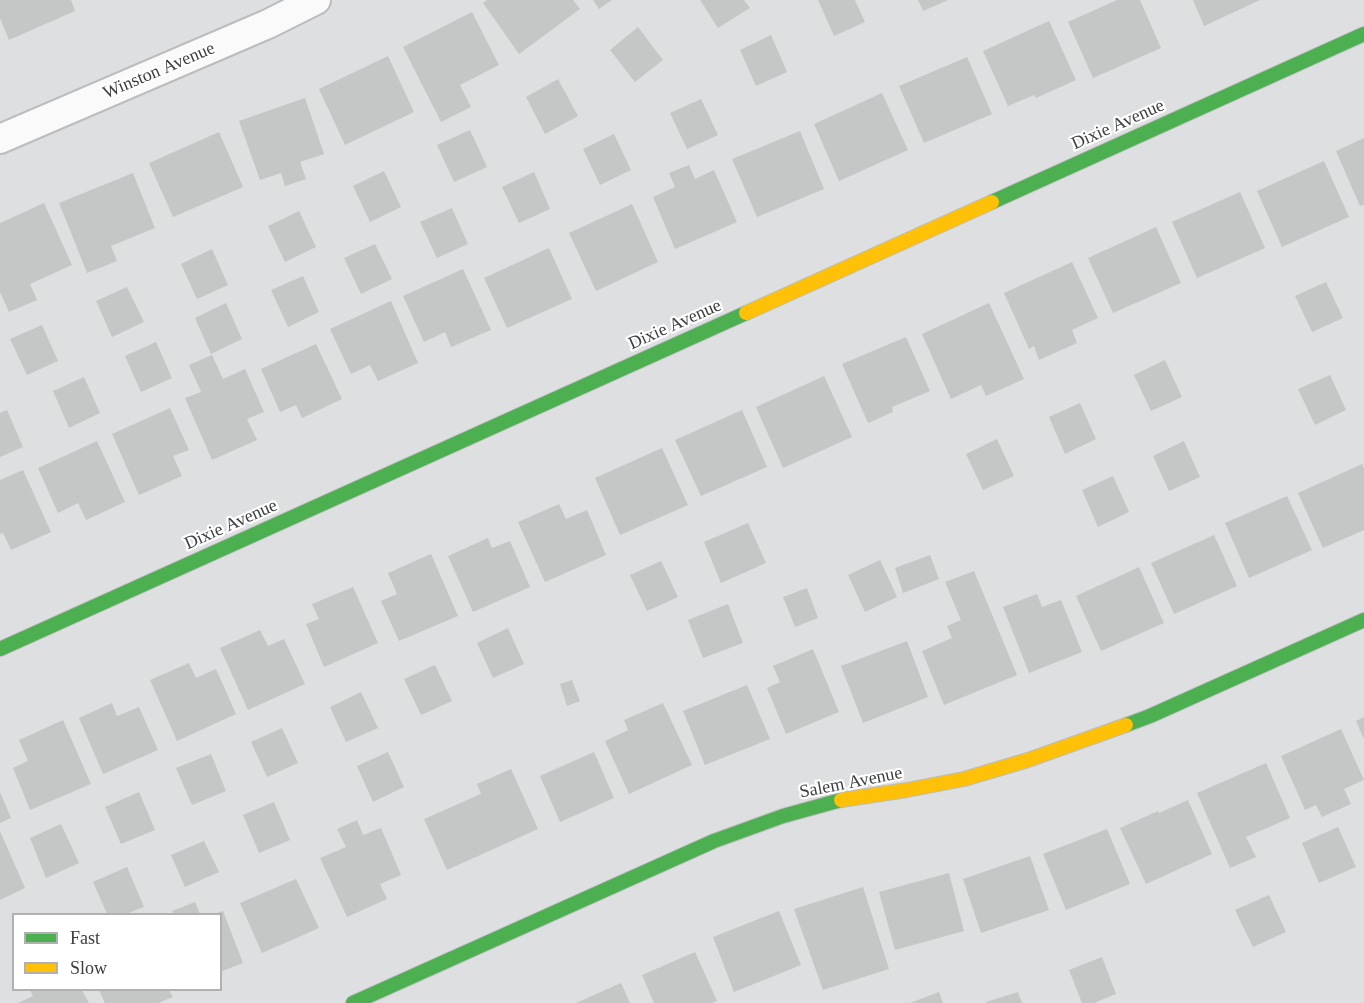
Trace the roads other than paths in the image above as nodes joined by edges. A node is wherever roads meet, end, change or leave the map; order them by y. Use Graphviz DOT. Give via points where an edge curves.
graph roads {
  1 [pos="316,0"];
  2 [pos="1364,34"];
  3 [pos="0,140"];
  4 [pos="1364,620"];
  5 [pos="0,649"];
  6 [pos="353,1003"];
  1 -- 3 [label="street, Winston Avenue"];
  2 -- 5 [label="street, Dixie Avenue"];
  4 -- 6 [label="street, Salem Avenue" via="1150,716 1028,760 964,779 840,800 714,842"];
}
